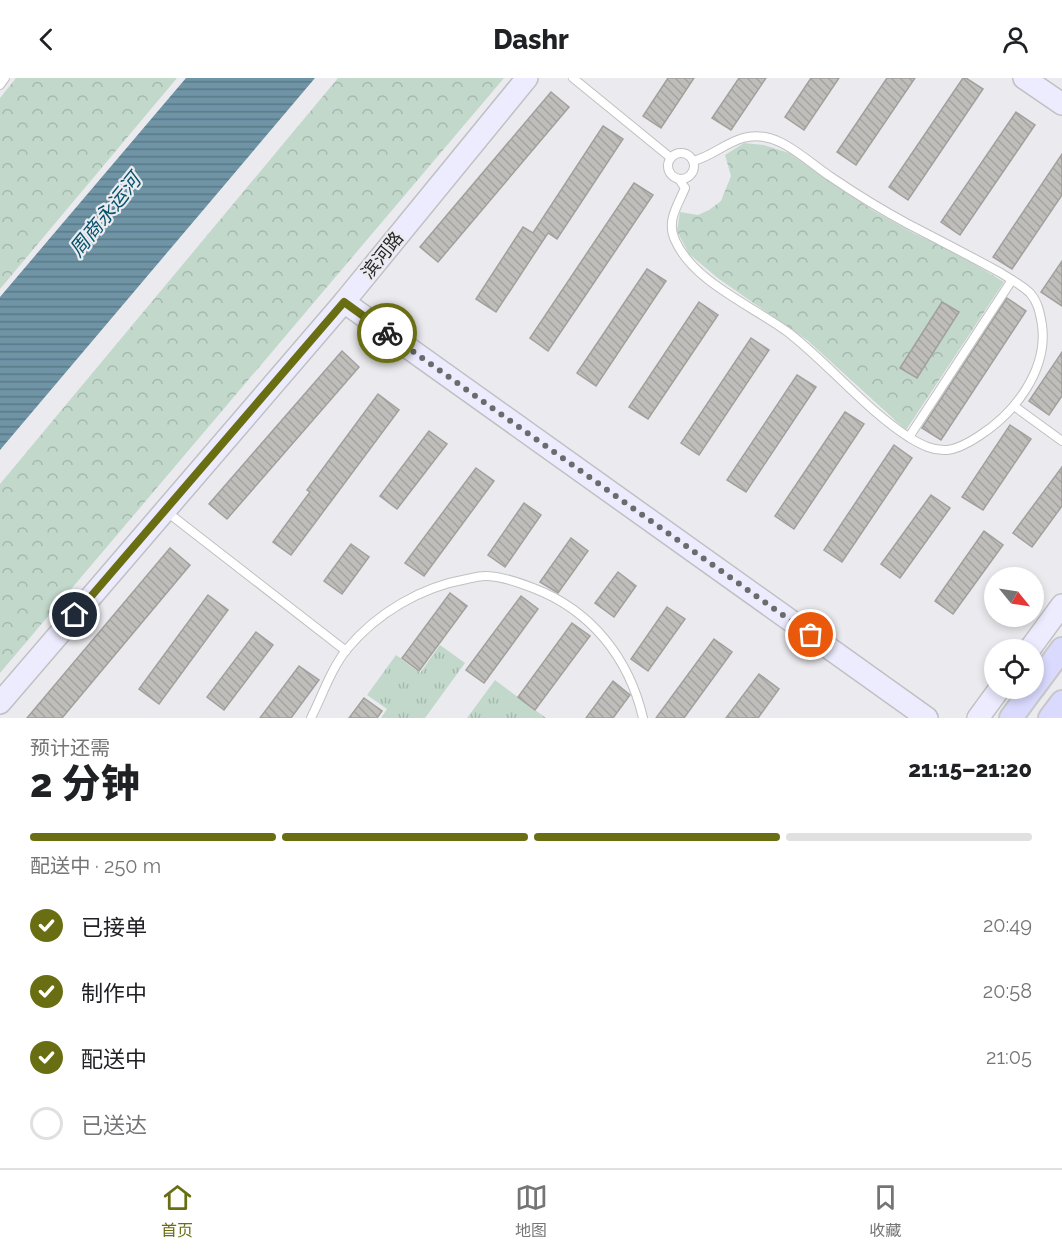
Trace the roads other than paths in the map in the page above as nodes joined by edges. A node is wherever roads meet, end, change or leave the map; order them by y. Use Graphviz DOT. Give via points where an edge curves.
graph roads {
  1 [pos="6,78"];
  2 [pos="527,78"];
  3 [pos="573,78"];
  4 [pos="1024,78"];
  5 [pos="0,85"];
  6 [pos="1062,104"];
  7 [pos="671,158"];
  8 [pos="693,161"];
  9 [pos="679,179"];
  10 [pos="1012,280"];
  11 [pos="344,302"];
  12 [pos="1014,406"];
  13 [pos="909,437"];
  14 [pos="1062,441"];
  15 [pos="165,510"];
  16 [pos="1062,605"];
  17 [pos="1037,639"];
  18 [pos="1062,649"];
  19 [pos="346,651"];
  20 [pos="1044,673"];
  21 [pos="992,699"];
  22 [pos="1025,699"];
  23 [pos="1062,702"];
  24 [pos="0,703"];
  25 [pos="311,718"];
  26 [pos="643,718"];
  27 [pos="927,718"];
  28 [pos="978,718"];
  29 [pos="1011,718"];
  30 [pos="1050,718"];
  1 -- 5 [label="lane"];
  2 -- 11 [label="street, 滨河路"];
  3 -- 7 [label="lane"];
  4 -- 6 [label="street"];
  7 -- 8 [label="lane" via="683,153"];
  7 -- 9 [label="lane" via="669,171"];
  8 -- 9 [label="lane" via="692,174"];
  8 -- 10 [label="lane" via="744,138 765,137 802,155 891,215"];
  9 -- 13 [label="lane" via="685,188 671,222 674,238 692,266 789,333"];
  10 -- 12 [label="lane" via="1029,292 1040,308 1042,329 1042,350 1033,376"];
  10 -- 13 [label="lane"];
  11 -- 15 [label="street, 滨河路"];
  11 -- 27 [label="street"];
  12 -- 13 [label="lane" via="991,429 948,450 928,448"];
  12 -- 14 [label="lane"];
  15 -- 19 [label="lane"];
  15 -- 24 [label="street, 滨河路"];
  16 -- 17 [label="street"];
  18 -- 20 [label="main road"];
  19 -- 25 [label="lane"];
  19 -- 26 [label="lane" via="366,630 414,595 447,582 484,576 518,582 550,594 579,612 603,636 623,664 638,695"];
  21 -- 28 [label="street"];
  22 -- 29 [label="main road"];
  23 -- 30 [label="main road"];
}
